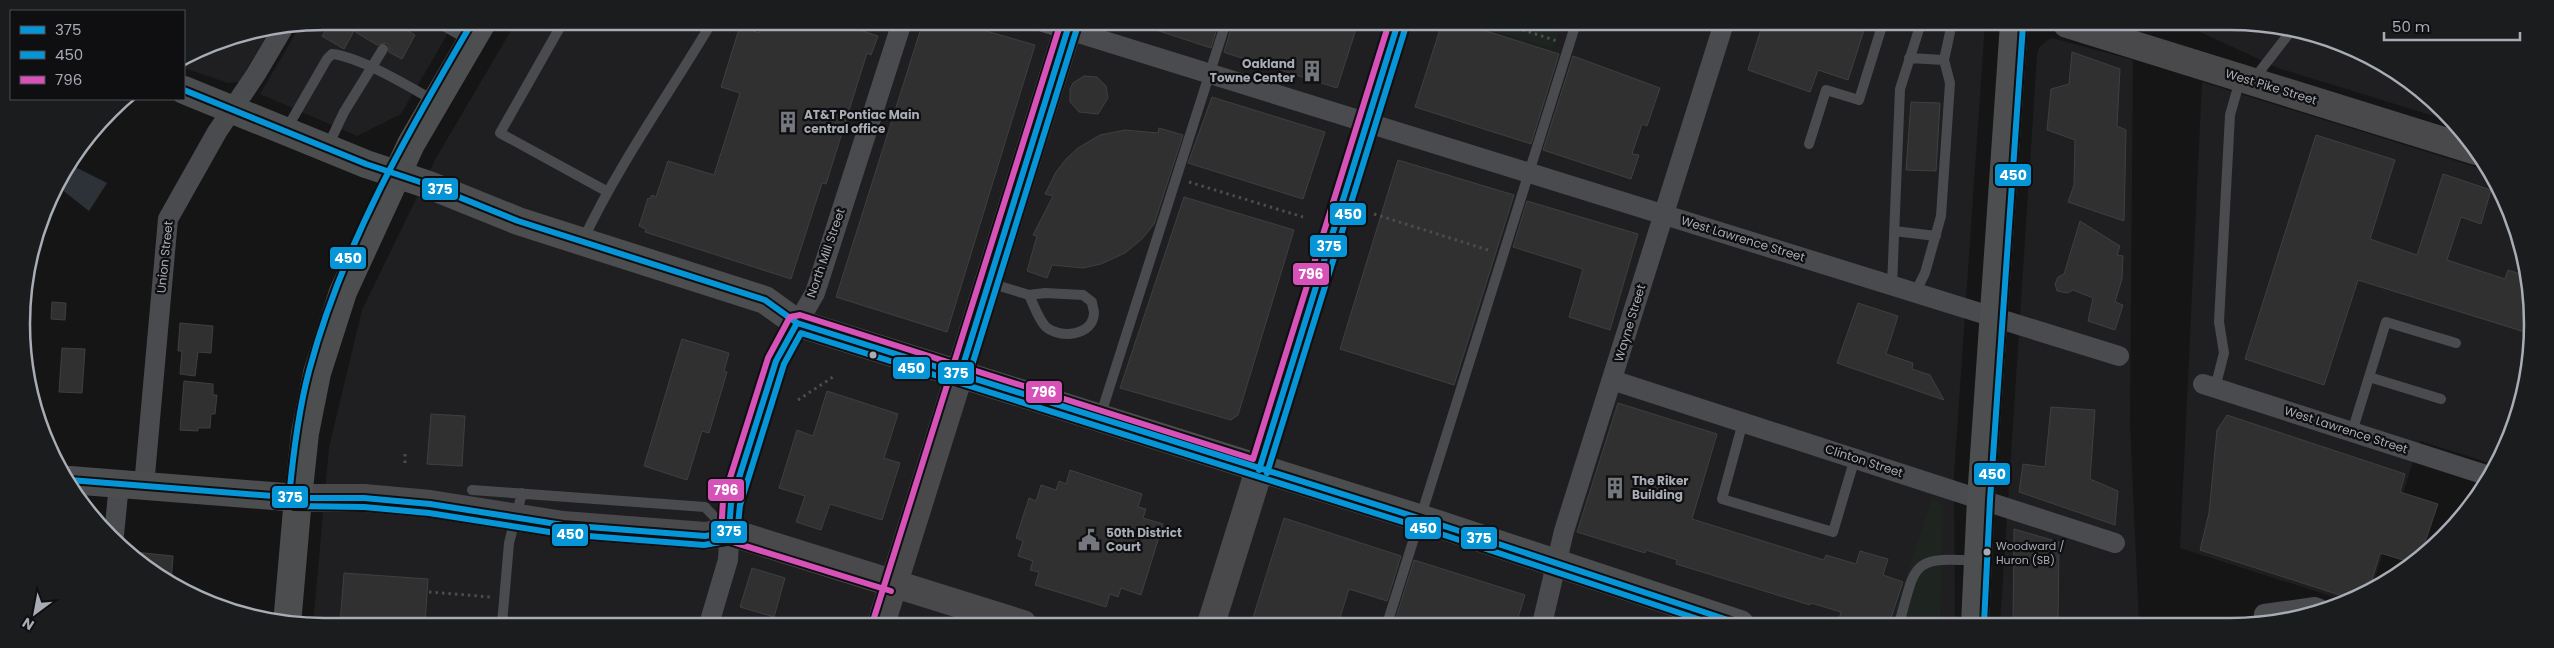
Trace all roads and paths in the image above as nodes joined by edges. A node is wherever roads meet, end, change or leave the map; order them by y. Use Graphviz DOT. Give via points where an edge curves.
graph roads {
  1 [pos="558,30"];
  2 [pos="707,30"];
  3 [pos="899,30"];
  4 [pos="1059,30"];
  5 [pos="1075,30"];
  6 [pos="1224,30"];
  7 [pos="1396,30"];
  8 [pos="1523,30"];
  9 [pos="1574,30"];
  10 [pos="1722,30"];
  11 [pos="1881,30"];
  12 [pos="1919,30"];
  13 [pos="1951,30"];
  14 [pos="2014,30"];
  15 [pos="2086,30"];
  16 [pos="477,32"];
  17 [pos="280,34"];
  18 [pos="2286,36"];
  19 [pos="1569,45"];
  20 [pos="383,48"];
  21 [pos="1909,58"];
  22 [pos="1944,60"];
  23 [pos="371,69"];
  24 [pos="1210,74"];
  25 [pos="2246,80"];
  26 [pos="185,90"];
  27 [pos="436,102"];
  28 [pos="233,109"];
  29 [pos="1368,121"];
  30 [pos="285,130"];
  31 [pos="1808,144"];
  32 [pos="327,148"];
  33 [pos="2465,148"];
  34 [pos="1529,172"];
  35 [pos="397,174"];
  36 [pos="1178,179"];
  37 [pos="608,192"];
  38 [pos="1374,214"];
  39 [pos="1664,214"];
  40 [pos="1303,217"];
  41 [pos="1894,231"];
  42 [pos="1936,236"];
  43 [pos="582,241"];
  44 [pos="1503,255"];
  45 [pos="989,282"];
  46 [pos="1892,286"];
  47 [pos="1915,293"];
  48 [pos="1029,295"];
  49 [pos="1995,318"];
  50 [pos="797,323"];
  51 [pos="2456,343"];
  52 [pos="2119,356"];
  53 [pos="836,375"];
  54 [pos="960,376"];
  55 [pos="2369,377"];
  56 [pos="1612,380"];
  57 [pos="2209,386"];
  58 [pos="2441,399"];
  59 [pos="798,400"];
  60 [pos="1099,419"];
  61 [pos="1743,422"];
  62 [pos="2352,432"];
  63 [pos="404,454"];
  64 [pos="1855,458"];
  65 [pos="404,466"];
  66 [pos="1259,470"];
  67 [pos="2483,474"];
  68 [pos="75,480"];
  69 [pos="132,485"];
  70 [pos="472,490"];
  71 [pos="298,498"];
  72 [pos="1981,499"];
  73 [pos="519,505"];
  74 [pos="1420,519"];
  75 [pos="115,531"];
  76 [pos="729,532"];
  77 [pos="2115,542"];
  78 [pos="1977,560"];
  79 [pos="1558,563"];
  80 [pos="894,583"];
  81 [pos="430,592"];
  82 [pos="491,596"];
  83 [pos="2303,609"];
  84 [pos="2264,614"];
  85 [pos="288,615"];
  86 [pos="503,618"];
  87 [pos="711,618"];
  88 [pos="883,618"];
  89 [pos="1004,618"];
  90 [pos="1213,618"];
  91 [pos="1389,618"];
  92 [pos="1544,618"];
  93 [pos="1706,618"];
  94 [pos="1901,618"];
  95 [pos="1976,618"];
  1 -- 37 [label="lane" via="500,133"];
  2 -- 37 [label="lane"];
  3 -- 50 [label="street, North Mill Street" via="815,293"];
  4 -- 45 [label="street"];
  5 -- 24 [label="street, West Lawrence Street"];
  6 -- 24 [label="lane"];
  7 -- 29 [label="street"];
  8 -- 19 [label="path"];
  9 -- 19 [label="lane"];
  10 -- 39 [label="street, Wayne Street"];
  11 -- 31 [label="lane" via="1859,100 1826,90"];
  12 -- 21 [label="lane"];
  13 -- 22 [label="lane"];
  14 -- 49 [label="main road"];
  15 -- 25 [label="street, West Pike Street"];
  16 -- 27 [label="main road"];
  17 -- 28 [label="street, Union Street"];
  18 -- 25 [label="lane"];
  19 -- 34 [label="lane"];
  20 -- 23 [label="lane"];
  21 -- 22 [label="lane"];
  21 -- 41 [label="lane" via="1900,89"];
  22 -- 42 [label="lane" via="1950,84 1941,216"];
  23 -- 27 [label="lane"];
  23 -- 30 [label="lane" via="332,54"];
  23 -- 32 [label="lane" via="344,112"];
  24 -- 29 [label="street, West Lawrence Street"];
  24 -- 36 [label="lane"];
  25 -- 33 [label="street, West Pike Street"];
  25 -- 57 [label="lane" via="2230,115 2218,322 2224,353"];
  26 -- 28 [label="highway"];
  27 -- 35 [label="main road"];
  28 -- 30 [label="highway"];
  28 -- 69 [label="street, Union Street" via="168,219"];
  29 -- 34 [label="street, West Lawrence Street"];
  29 -- 66 [label="street"];
  30 -- 32 [label="highway"];
  32 -- 35 [label="highway"];
  34 -- 39 [label="street, West Lawrence Street"];
  34 -- 44 [label="lane"];
  35 -- 43 [label="highway" via="518,221"];
  35 -- 71 [label="main road" via="361,249 326,339 309,408"];
  36 -- 40 [label="path"];
  36 -- 60 [label="lane"];
  37 -- 43 [label="lane"];
  38 -- 44 [label="path"];
  39 -- 46 [label="street, West Lawrence Street"];
  39 -- 56 [label="street, Wayne Street"];
  41 -- 42 [label="lane"];
  41 -- 46 [label="lane"];
  42 -- 47 [label="lane" via="1925,274"];
  43 -- 50 [label="highway" via="765,300"];
  44 -- 74 [label="lane"];
  45 -- 48 [label="lane"];
  45 -- 54 [label="street"];
  46 -- 47 [label="street, West Lawrence Street"];
  47 -- 49 [label="street, West Lawrence Street"];
  48 -- 48 [label="lane" via="1046,326 1054,332 1075,334 1091,322 1094,313 1092,302 1083,295"];
  49 -- 52 [label="street, West Lawrence Street"];
  49 -- 72 [label="main road"];
  50 -- 54 [label="highway"];
  50 -- 76 [label="street, North Mill Street" via="776,361 731,503"];
  51 -- 55 [label="lane" via="2386,322"];
  53 -- 59 [label="path"];
  54 -- 60 [label="highway"];
  54 -- 80 [label="street"];
  55 -- 58 [label="lane"];
  55 -- 62 [label="lane"];
  56 -- 61 [label="street, Clinton Street"];
  56 -- 79 [label="street, Wayne Street" via="1564,531"];
  57 -- 62 [label="street, West Lawrence Street"];
  60 -- 66 [label="highway"];
  61 -- 64 [label="street, Clinton Street"];
  61 -- 64 [label="lane" via="1722,499 1833,532"];
  62 -- 67 [label="street, West Lawrence Street"];
  63 -- 65 [label="path"];
  64 -- 72 [label="street, Clinton Street"];
  66 -- 74 [label="highway"];
  66 -- 90 [label="street"];
  68 -- 69 [label="highway"];
  69 -- 71 [label="highway"];
  69 -- 75 [label="street, Union Street"];
  70 -- 73 [label="lane"];
  71 -- 73 [label="street"];
  71 -- 85 [label="highway"];
  72 -- 77 [label="street, Clinton Street"];
  72 -- 78 [label="main road"];
  73 -- 76 [label="street" via="563,525 705,536"];
  73 -- 86 [label="lane" via="509,543"];
  74 -- 79 [label="highway"];
  74 -- 91 [label="lane"];
  76 -- 80 [label="street"];
  76 -- 87 [label="street, North Mill Street" via="728,560"];
  78 -- 94 [label="lane" via="1944,558 1923,564 1913,576"];
  78 -- 95 [label="main road"];
  79 -- 92 [label="street, Wayne Street"];
  79 -- 93 [label="highway"];
  80 -- 88 [label="street"];
  80 -- 89 [label="street"];
  81 -- 82 [label="path"];
  83 -- 84 [label="street"];
}
